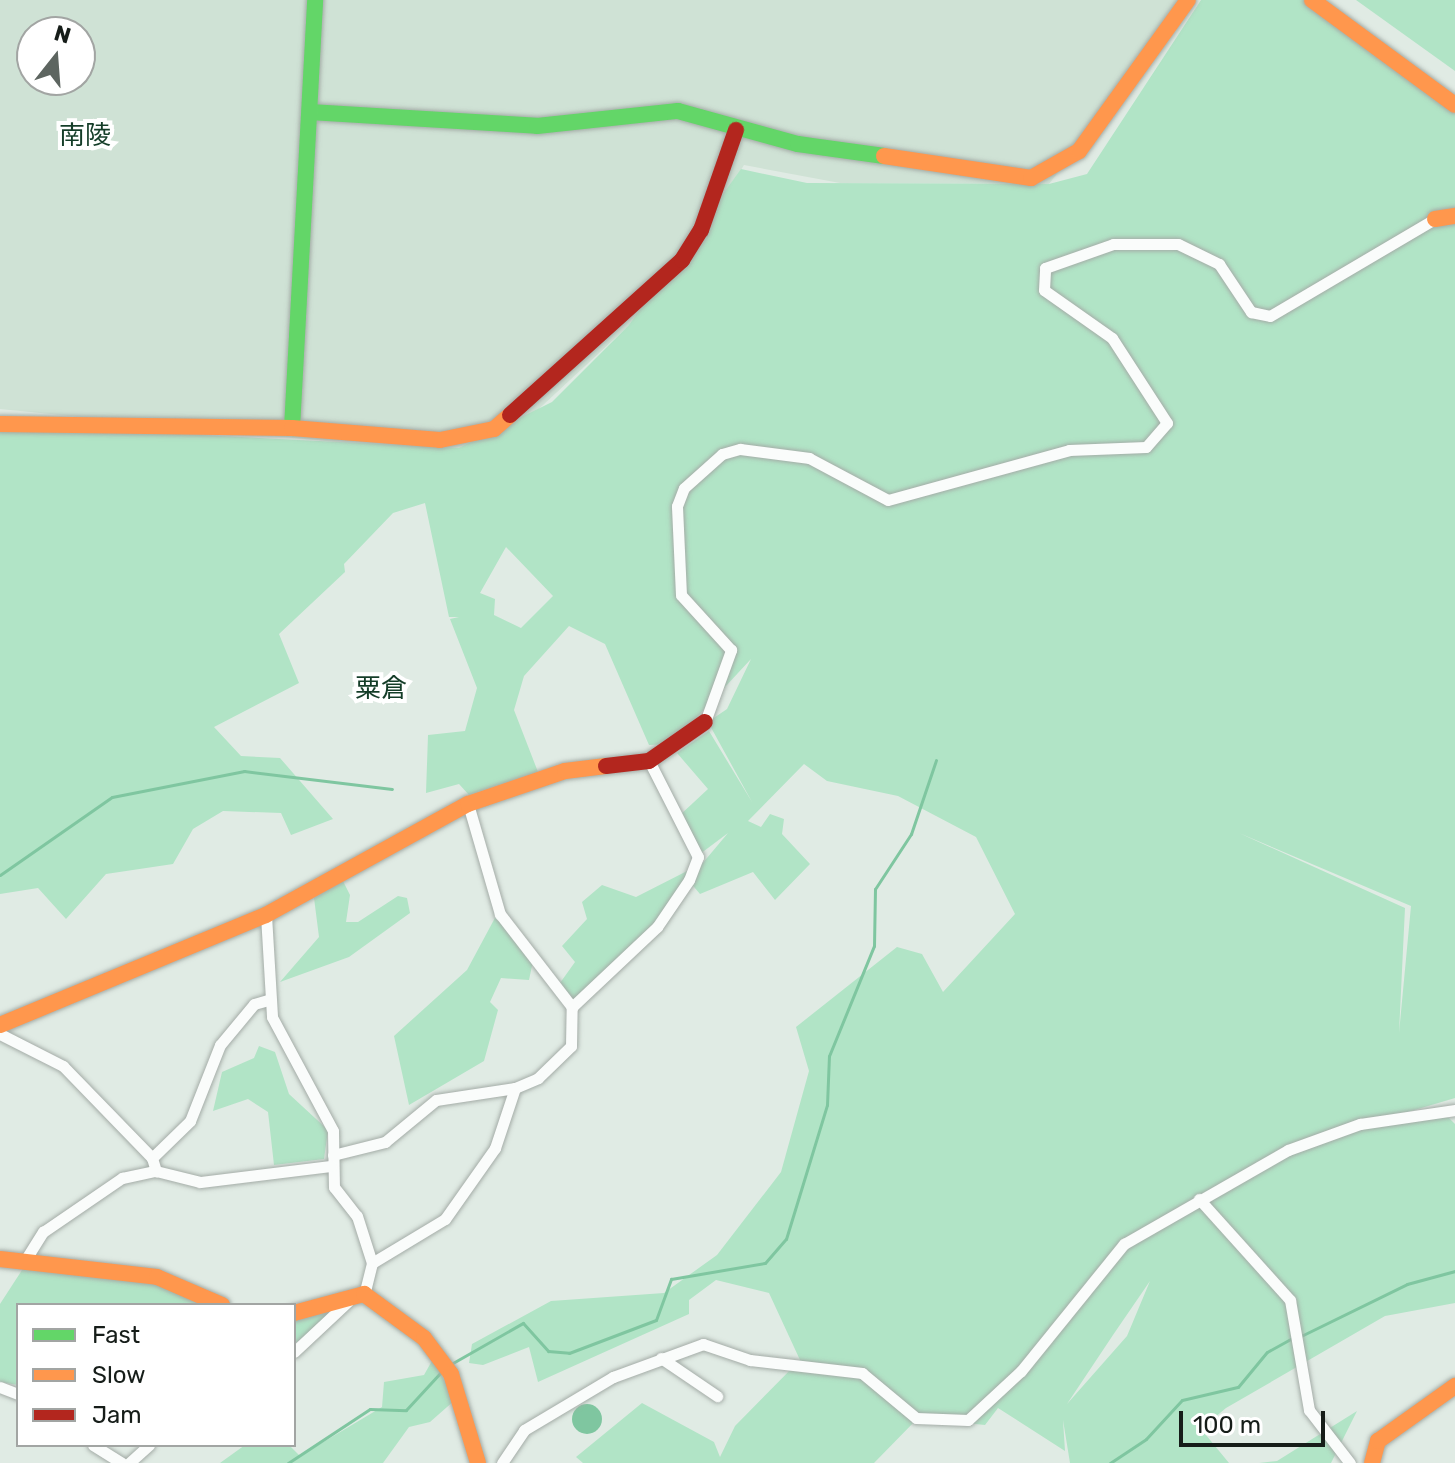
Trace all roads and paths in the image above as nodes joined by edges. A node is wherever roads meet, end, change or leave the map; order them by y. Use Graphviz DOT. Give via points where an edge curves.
graph roads {
  1 [pos="315,0"];
  2 [pos="1188,0"];
  3 [pos="1312,0"];
  4 [pos="1455,105"];
  5 [pos="310,112"];
  6 [pos="736,130"];
  7 [pos="1455,216"];
  8 [pos="1435,219"];
  9 [pos="0,424"];
  10 [pos="292,428"];
  11 [pos="705,722"];
  12 [pos="649,761"];
  13 [pos="468,804"];
  14 [pos="266,915"];
  15 [pos="268,1000"];
  16 [pos="572,1007"];
  17 [pos="0,1025"];
  18 [pos="0,1034"];
  19 [pos="515,1088"];
  20 [pos="1455,1110"];
  21 [pos="152,1158"];
  22 [pos="332,1161"];
  23 [pos="156,1171"];
  24 [pos="1199,1199"];
  25 [pos="0,1259"];
  26 [pos="24,1262"];
  27 [pos="372,1263"];
  28 [pos="359,1294"];
  29 [pos="217,1303"];
  30 [pos="296,1312"];
  31 [pos="296,1350"];
  32 [pos="661,1358"];
  33 [pos="1455,1386"];
  34 [pos="717,1396"];
  35 [pos="96,1447"];
  36 [pos="147,1447"];
  37 [pos="122,1463"];
  38 [pos="129,1463"];
  39 [pos="478,1463"];
  40 [pos="502,1463"];
  41 [pos="1350,1463"];
  42 [pos="1372,1463"];
  1 -- 5 [label="main road"];
  2 -- 6 [label="main road" via="1079,151 1031,178"];
  3 -- 4 [label="main road"];
  5 -- 6 [label="main road" via="537,126 651,110"];
  5 -- 10 [label="main road"];
  6 -- 10 [label="main road" via="701,230 682,260 494,429 440,440"];
  7 -- 8 [label="main road"];
  8 -- 11 [label="street" via="1270,316 1251,312 1219,264 1178,244 1113,244 1045,268 1044,290 1112,338 1160,410 1167,423 1146,447 1069,450 888,500 809,458 740,449 722,454 684,488 677,506 681,595 731,650"];
  9 -- 10 [label="main road"];
  11 -- 12 [label="main road"];
  12 -- 13 [label="main road" via="565,771"];
  12 -- 16 [label="street" via="698,857 657,927"];
  13 -- 14 [label="main road"];
  13 -- 16 [label="street" via="500,914"];
  14 -- 15 [label="street"];
  14 -- 17 [label="main road"];
  15 -- 21 [label="street" via="254,1004 220,1045 190,1121"];
  15 -- 22 [label="street" via="333,1131"];
  16 -- 19 [label="street" via="571,1046 538,1078"];
  18 -- 21 [label="street" via="63,1066"];
  19 -- 22 [label="street" via="436,1100 385,1142"];
  19 -- 27 [label="street" via="495,1148 445,1219"];
  20 -- 24 [label="street" via="1360,1124 1237,1173"];
  21 -- 23 [label="street"];
  22 -- 23 [label="street" via="200,1182"];
  22 -- 27 [label="street" via="334,1187 357,1216"];
  23 -- 26 [label="street" via="105,1184 43,1232"];
  24 -- 32 [label="street" via="1124,1244 1021,1371 968,1420 916,1418 880,1383 847,1368 750,1360 703,1344"];
  24 -- 41 [label="street" via="1290,1300 1294,1348 1315,1424"];
  25 -- 26 [label="main road"];
  26 -- 29 [label="main road" via="157,1277"];
  27 -- 28 [label="street"];
  28 -- 30 [label="main road"];
  28 -- 31 [label="street"];
  28 -- 39 [label="main road" via="440,1355"];
  32 -- 34 [label="street"];
  32 -- 40 [label="street" via="524,1430"];
  33 -- 42 [label="main road" via="1378,1441"];
  35 -- 37 [label="street"];
  36 -- 38 [label="street"];
}
